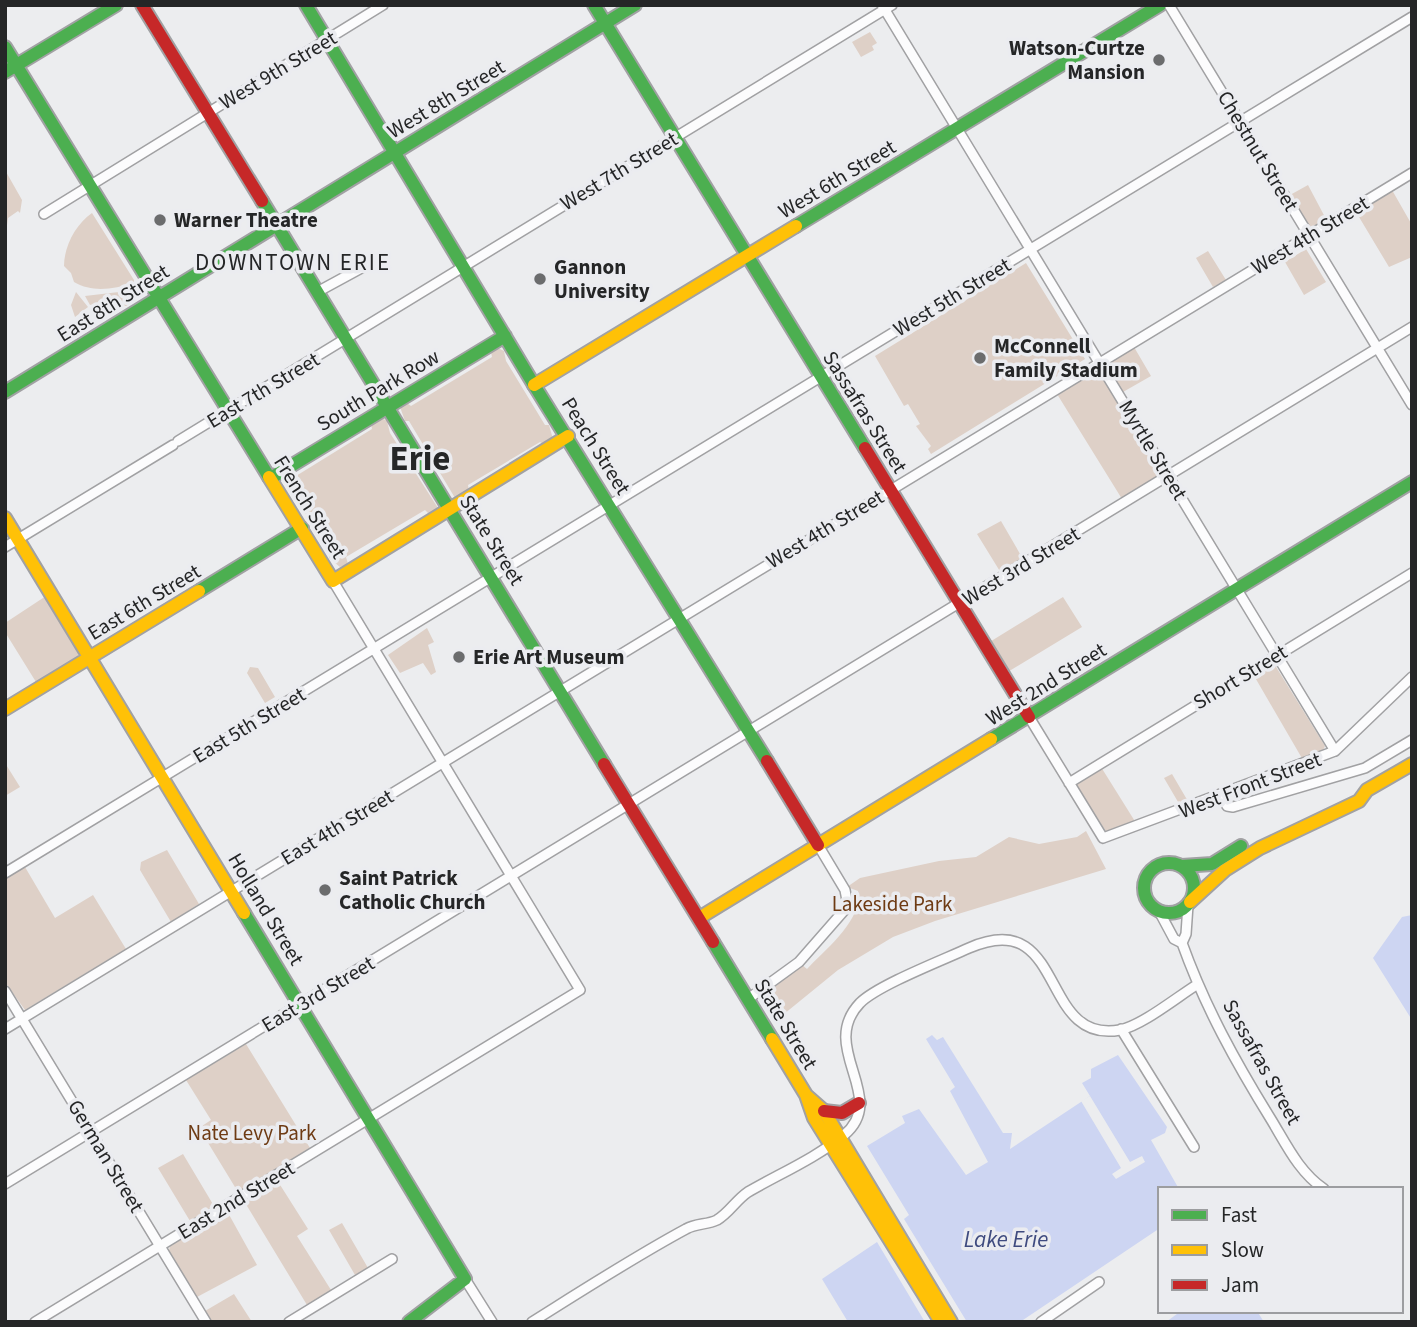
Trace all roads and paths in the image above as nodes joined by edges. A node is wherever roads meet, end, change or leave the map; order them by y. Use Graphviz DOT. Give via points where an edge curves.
graph roads {
  1 [pos="116,5"];
  2 [pos="142,5"];
  3 [pos="306,5"];
  4 [pos="383,5"];
  5 [pos="594,5"];
  6 [pos="635,5"];
  7 [pos="1160,5"];
  8 [pos="1169,5"];
  9 [pos="886,7"];
  10 [pos="1412,18"];
  11 [pos="605,24"];
  12 [pos="327,40"];
  13 [pos="5,47"];
  14 [pos="11,69"];
  15 [pos="208,113"];
  16 [pos="1240,121"];
  17 [pos="957,129"];
  18 [pos="674,138"];
  19 [pos="396,152"];
  20 [pos="1412,173"];
  21 [pos="90,185"];
  22 [pos="44,214"];
  23 [pos="277,224"];
  24 [pos="1309,235"];
  25 [pos="1031,249"];
  26 [pos="747,257"];
  27 [pos="365,266"];
  28 [pos="464,266"];
  29 [pos="319,291"];
  30 [pos="158,298"];
  31 [pos="1412,327"];
  32 [pos="505,336"];
  33 [pos="348,338"];
  34 [pos="1377,348"];
  35 [pos="1100,363"];
  36 [pos="820,376"];
  37 [pos="534,386"];
  38 [pos="5,392"];
  39 [pos="1412,405"];
  40 [pos="387,407"];
  41 [pos="228,411"];
  42 [pos="568,436"];
  43 [pos="1169,476"];
  44 [pos="271,478"];
  45 [pos="1412,482"];
  46 [pos="890,490"];
  47 [pos="610,504"];
  48 [pos="451,510"];
  49 [pos="5,518"];
  50 [pos="302,528"];
  51 [pos="18,539"];
  52 [pos="5,547"];
  53 [pos="1412,573"];
  54 [pos="492,577"];
  55 [pos="333,581"];
  56 [pos="1237,588"];
  57 [pos="959,603"];
  58 [pos="681,618"];
  59 [pos="373,649"];
  60 [pos="1277,655"];
  61 [pos="89,657"];
  62 [pos="1412,677"];
  63 [pos="562,690"];
  64 [pos="5,709"];
  65 [pos="1028,717"];
  66 [pos="749,731"];
  67 [pos="1412,740"];
  68 [pos="1335,751"];
  69 [pos="442,763"];
  70 [pos="1412,764"];
  71 [pos="163,776"];
  72 [pos="1069,783"];
  73 [pos="1367,790"];
  74 [pos="1220,796"];
  75 [pos="630,804"];
  76 [pos="1103,838"];
  77 [pos="818,845"];
  78 [pos="1182,866"];
  79 [pos="5,873"];
  80 [pos="510,877"];
  81 [pos="232,890"];
  82 [pos="1189,903"];
  83 [pos="1159,911"];
  84 [pos="699,918"];
  85 [pos="1182,943"];
  86 [pos="1198,984"];
  87 [pos="580,990"];
  88 [pos="5,991"];
  89 [pos="748,999"];
  90 [pos="302,1004"];
  91 [pos="23,1018"];
  92 [pos="5,1029"];
  93 [pos="1121,1029"];
  94 [pos="806,1095"];
  95 [pos="859,1103"];
  96 [pos="824,1111"];
  97 [pos="371,1118"];
  98 [pos="91,1132"];
  99 [pos="834,1141"];
  100 [pos="1194,1147"];
  101 [pos="5,1184"];
  102 [pos="1323,1187"];
  103 [pos="160,1246"];
  104 [pos="392,1259"];
  105 [pos="465,1279"];
  106 [pos="1099,1282"];
  107 [pos="36,1322"];
  108 [pos="206,1322"];
  109 [pos="289,1322"];
  110 [pos="410,1322"];
  111 [pos="492,1322"];
  112 [pos="532,1322"];
  113 [pos="940,1322"];
  114 [pos="951,1322"];
  115 [pos="1041,1322"];
  1 -- 14 [label="main road"];
  2 -- 15 [label="main road, State Street"];
  3 -- 12 [label="main road, Peach Street"];
  4 -- 12 [label="street, West 9th Street"];
  5 -- 11 [label="main road, Sassafras Street"];
  6 -- 11 [label="main road, West 8th Street"];
  7 -- 17 [label="main road, West 6th Street"];
  8 -- 16 [label="street, Chestnut Street"];
  9 -- 17 [label="street, Myrtle Street"];
  9 -- 18 [label="street, West 7th Street"];
  10 -- 16 [label="street, West 5th Street"];
  11 -- 18 [label="main road, Sassafras Street"];
  11 -- 19 [label="main road, West 8th Street"];
  12 -- 15 [label="street, West 9th Street"];
  12 -- 19 [label="main road, Peach Street"];
  13 -- 14 [label="main road, French Street"];
  14 -- 21 [label="main road, French Street"];
  15 -- 21 [label="street, West 9th Street"];
  15 -- 23 [label="main road, State Street"];
  16 -- 24 [label="street, Chestnut Street"];
  16 -- 25 [label="street, West 5th Street"];
  17 -- 25 [label="street, Myrtle Street"];
  17 -- 26 [label="main road, West 6th Street"];
  18 -- 26 [label="main road, Sassafras Street"];
  18 -- 28 [label="street, West 7th Street"];
  19 -- 23 [label="main road, West 8th Street"];
  19 -- 28 [label="main road, Peach Street"];
  20 -- 24 [label="street, West 4th Street"];
  21 -- 22 [label="street, West 9th Street"];
  21 -- 30 [label="main road, French Street"];
  23 -- 29 [label="main road, State Street"];
  23 -- 30 [label="main road, East 8th Street"];
  24 -- 34 [label="street, Chestnut Street"];
  24 -- 35 [label="street, West 4th Street"];
  25 -- 35 [label="street, Myrtle Street"];
  25 -- 36 [label="street, West 5th Street"];
  26 -- 36 [label="main road, Sassafras Street"];
  26 -- 37 [label="main road, West 6th Street"];
  27 -- 29 [label="street"];
  28 -- 32 [label="main road, Peach Street"];
  28 -- 33 [label="street, West 7th Street"];
  29 -- 33 [label="main road, State Street"];
  30 -- 38 [label="main road, East 8th Street"];
  30 -- 41 [label="main road, French Street"];
  31 -- 34 [label="street, West 3rd Street"];
  32 -- 37 [label="main road, Peach Street"];
  32 -- 40 [label="main road, South Park Row"];
  33 -- 40 [label="main road, State Street"];
  33 -- 41 [label="street, East 7th Street"];
  34 -- 39 [label="street, Chestnut Street"];
  34 -- 43 [label="street, West 3rd Street"];
  35 -- 43 [label="street, Myrtle Street"];
  35 -- 46 [label="street, West 4th Street"];
  36 -- 46 [label="main road, Sassafras Street"];
  36 -- 47 [label="street, West 5th Street"];
  37 -- 42 [label="main road, Peach Street"];
  40 -- 44 [label="main road, South Park Row"];
  40 -- 48 [label="main road, State Street"];
  41 -- 44 [label="main road, French Street"];
  41 -- 51 [label="street, East 7th Street"];
  42 -- 47 [label="main road, Peach Street"];
  42 -- 48 [label="main road"];
  43 -- 56 [label="street, Myrtle Street"];
  43 -- 57 [label="street, West 3rd Street"];
  44 -- 50 [label="main road, French Street"];
  45 -- 56 [label="main road, West 2nd Street"];
  46 -- 57 [label="main road, Sassafras Street"];
  46 -- 58 [label="street, West 4th Street"];
  47 -- 54 [label="street, West 5th Street"];
  47 -- 58 [label="main road, Peach Street"];
  48 -- 54 [label="main road, State Street"];
  48 -- 55 [label="main road"];
  49 -- 51 [label="main road, Holland Street"];
  50 -- 55 [label="main road, French Street"];
  50 -- 61 [label="main road, East 6th Street"];
  51 -- 52 [label="street, East 7th Street"];
  51 -- 61 [label="main road, Holland Street"];
  53 -- 60 [label="street, Short Street"];
  54 -- 59 [label="street, East 5th Street"];
  54 -- 63 [label="main road, State Street"];
  55 -- 59 [label="street, French Street"];
  56 -- 60 [label="street, Myrtle Street"];
  56 -- 65 [label="main road, West 2nd Street"];
  57 -- 65 [label="main road, Sassafras Street"];
  57 -- 66 [label="street, West 3rd Street"];
  58 -- 63 [label="street, West 4th Street"];
  58 -- 66 [label="main road, Peach Street"];
  59 -- 69 [label="street, French Street"];
  59 -- 71 [label="street, East 5th Street"];
  60 -- 68 [label="street, Myrtle Street"];
  60 -- 72 [label="street, Short Street"];
  61 -- 64 [label="main road, East 6th Street"];
  61 -- 71 [label="main road, Holland Street"];
  62 -- 68 [label="street, West Front Street"];
  63 -- 69 [label="street, East 4th Street"];
  63 -- 75 [label="main road, State Street"];
  65 -- 72 [label="street, Sassafras Street"];
  65 -- 77 [label="main road, West 2nd Street"];
  66 -- 75 [label="street, West 3rd Street"];
  66 -- 77 [label="main road, Peach Street"];
  67 -- 74 [label="street" via="1374,764 1338,777 1233,807"];
  68 -- 74 [label="street, West Front Street"];
  69 -- 80 [label="street, French Street"];
  69 -- 81 [label="street, East 4th Street"];
  70 -- 73 [label="main road"];
  71 -- 79 [label="street, East 5th Street"];
  71 -- 81 [label="main road, Holland Street"];
  72 -- 76 [label="street, Sassafras Street"];
  73 -- 78 [label="main road" via="1276,827 1212,864"];
  73 -- 82 [label="main road" via="1350,806 1224,870"];
  74 -- 76 [label="street, West Front Street"];
  75 -- 80 [label="street, East 3rd Street"];
  75 -- 84 [label="main road, State Street"];
  77 -- 84 [label="main road, West 2nd Street"];
  77 -- 89 [label="street, Peach Street" via="845,890 847,908 799,962"];
  78 -- 82 [label="main road" via="1194,882"];
  78 -- 83 [label="main road" via="1162,864 1147,876 1145,896"];
  80 -- 87 [label="street, French Street"];
  80 -- 90 [label="street, East 3rd Street"];
  81 -- 90 [label="main road, Holland Street"];
  81 -- 91 [label="street, East 4th Street"];
  82 -- 83 [label="main road" via="1173,913"];
  82 -- 85 [label="street"];
  83 -- 85 [label="street, Sassafras Street" via="1174,939"];
  84 -- 89 [label="main road, State Street"];
  85 -- 86 [label="street, Sassafras Street"];
  86 -- 93 [label="street"];
  86 -- 102 [label="street, Sassafras Street" via="1230,1053 1299,1165"];
  87 -- 97 [label="street, East 2nd Street"];
  88 -- 91 [label="street, German Street"];
  89 -- 94 [label="main road, State Street"];
  90 -- 97 [label="main road, Holland Street"];
  90 -- 98 [label="street, East 3rd Street"];
  91 -- 92 [label="street, East 4th Street"];
  91 -- 98 [label="street, German Street"];
  93 -- 95 [label="street" via="1093,1027 1075,1017 1029,948 1011,940 988,941 871,995 853,1012 844,1043 858,1080"];
  93 -- 100 [label="street"];
  94 -- 96 [label="main road, State Street"];
  94 -- 99 [label="main road, State Street" via="814,1118"];
  95 -- 96 [label="main road" via="842,1113"];
  95 -- 99 [label="street" via="852,1124"];
  96 -- 99 [label="main road, State Street"];
  97 -- 103 [label="street, East 2nd Street"];
  97 -- 105 [label="main road, Holland Street"];
  98 -- 101 [label="street, East 3rd Street"];
  98 -- 103 [label="street, German Street"];
  99 -- 112 [label="street" via="738,1198 720,1217 686,1229"];
  99 -- 113 [label="main road, State Street"];
  99 -- 114 [label="main road, State Street"];
  103 -- 107 [label="street, East 2nd Street"];
  103 -- 108 [label="street, German Street"];
  104 -- 109 [label="street"];
  105 -- 110 [label="main road"];
  105 -- 111 [label="street, Holland Street"];
  106 -- 115 [label="street"];
}
